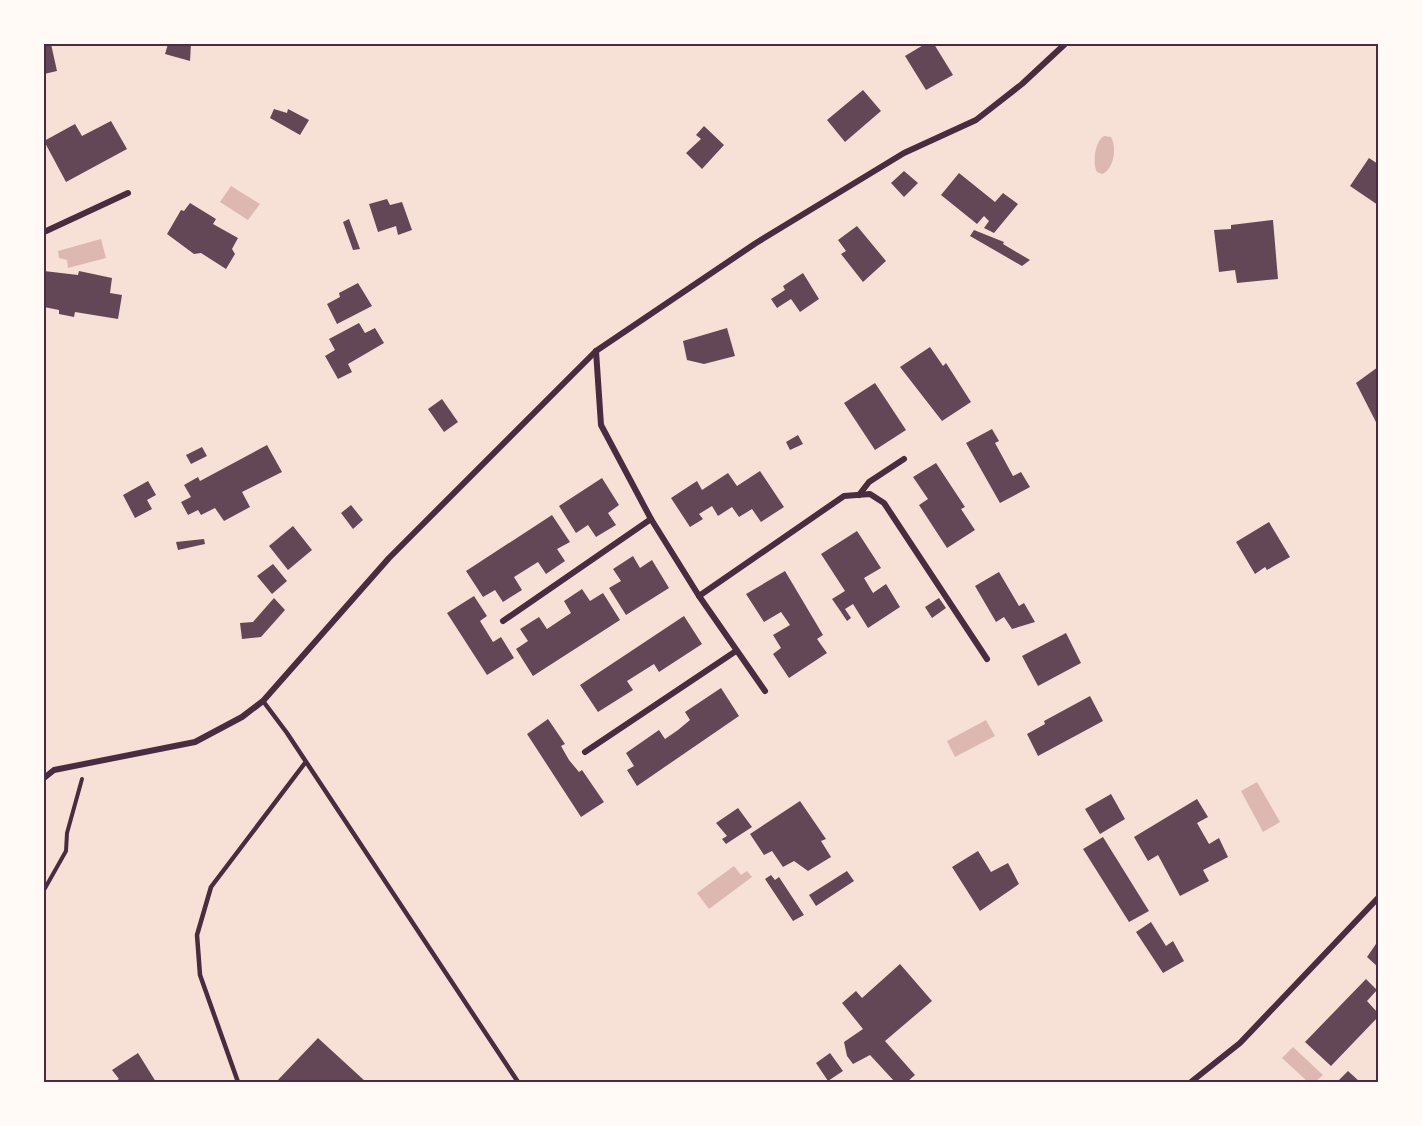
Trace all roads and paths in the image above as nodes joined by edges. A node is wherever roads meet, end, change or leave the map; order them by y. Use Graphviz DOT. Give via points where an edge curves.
graph roads {
  1 [pos="1065,44"];
  2 [pos="128,193"];
  3 [pos="44,232"];
  4 [pos="596,351"];
  5 [pos="904,459"];
  6 [pos="858,495"];
  7 [pos="651,519"];
  8 [pos="699,596"];
  9 [pos="503,621"];
  10 [pos="736,651"];
  11 [pos="987,658"];
  12 [pos="765,691"];
  13 [pos="263,701"];
  14 [pos="585,752"];
  15 [pos="305,763"];
  16 [pos="86,764"];
  17 [pos="44,778"];
  18 [pos="44,890"];
  19 [pos="1378,898"];
  20 [pos="238,1083"];
  21 [pos="518,1083"];
  22 [pos="1191,1083"];
  1 -- 4 [label="street" via="976,120 904,153 756,243"];
  2 -- 3 [label="street"];
  4 -- 7 [label="street" via="601,425"];
  4 -- 13 [label="street" via="389,558"];
  5 -- 6 [label="street" via="869,482"];
  6 -- 8 [label="street" via="844,496"];
  6 -- 11 [label="street" via="870,494 884,503"];
  7 -- 8 [label="street"];
  7 -- 9 [label="street"];
  8 -- 10 [label="street"];
  10 -- 12 [label="street"];
  10 -- 14 [label="street"];
  13 -- 15 [label="lane"];
  13 -- 16 [label="street" via="195,742"];
  15 -- 20 [label="lane" via="211,887 197,935 200,975"];
  15 -- 21 [label="lane"];
  16 -- 17 [label="street" via="54,771"];
  16 -- 18 [label="path" via="66,851"];
  19 -- 22 [label="street" via="1240,1043"];
}
